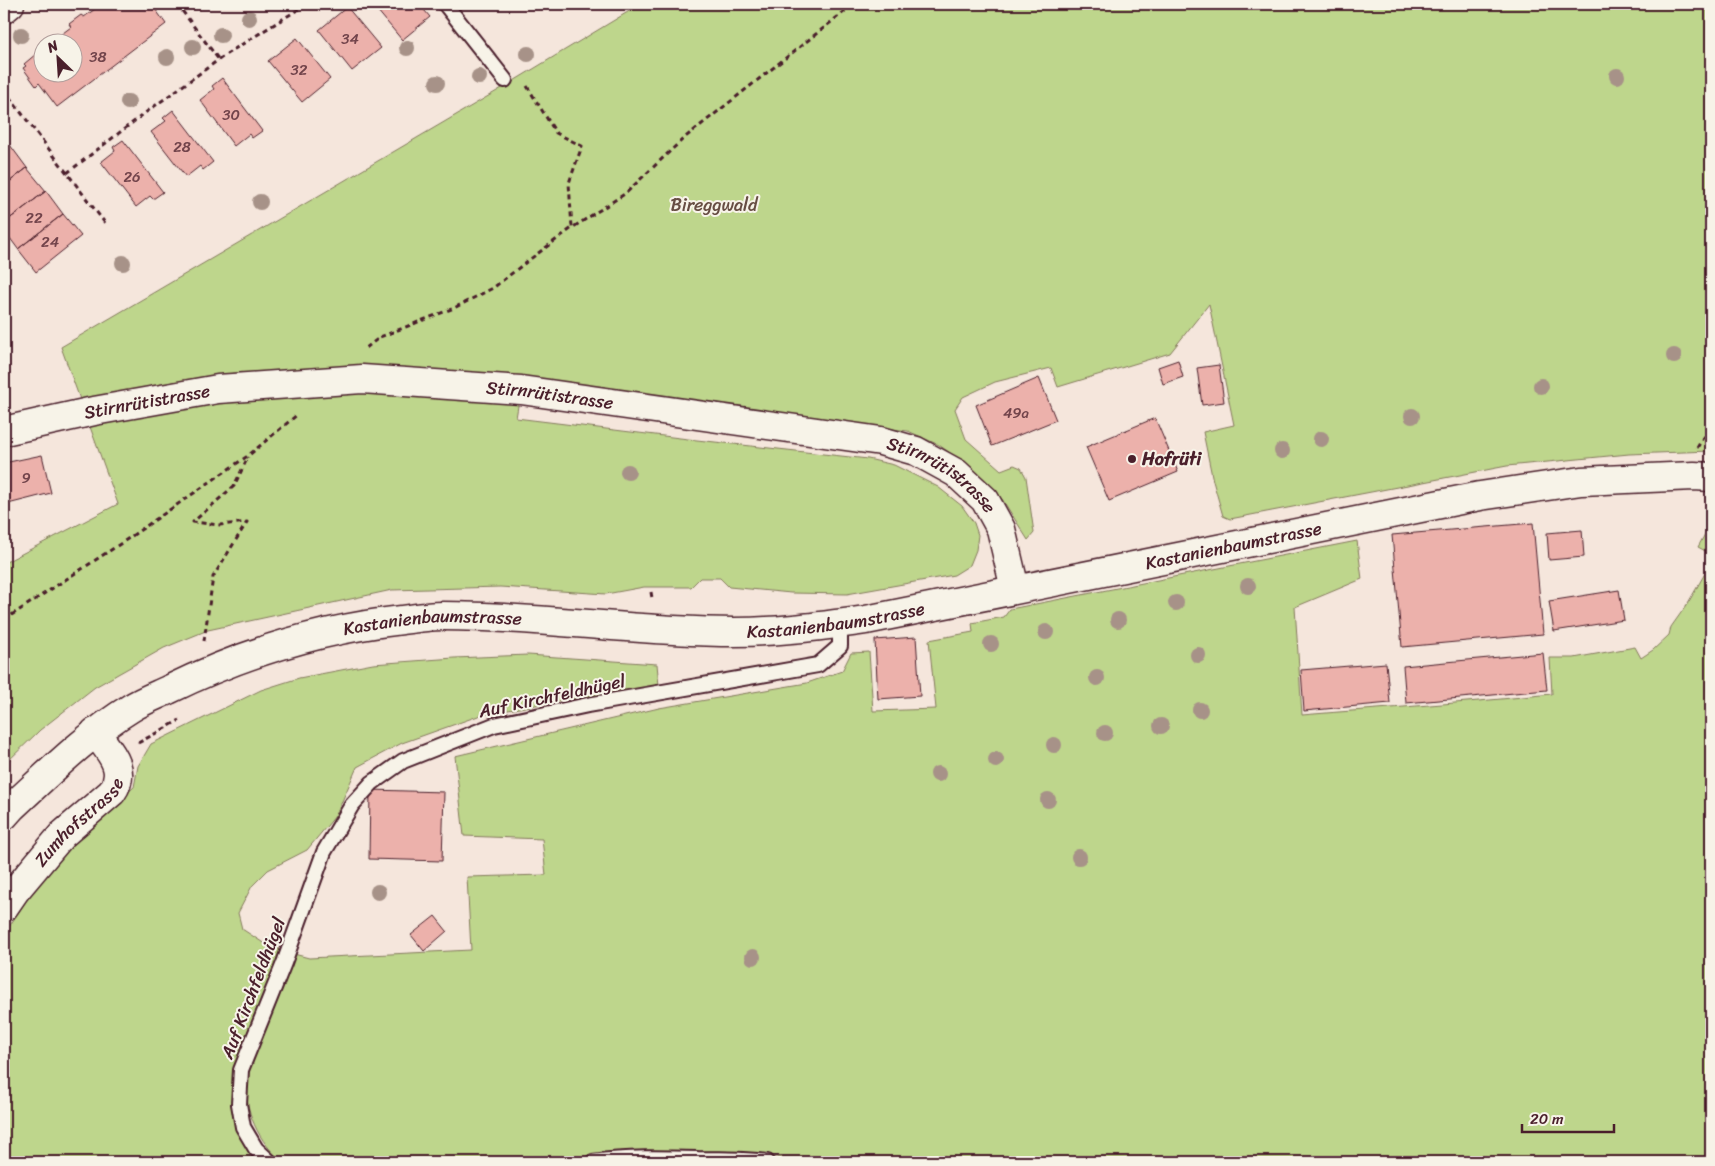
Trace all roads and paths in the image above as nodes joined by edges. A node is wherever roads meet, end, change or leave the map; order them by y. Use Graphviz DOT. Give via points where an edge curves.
graph roads {
  1 [pos="10,4"];
  2 [pos="177,4"];
  3 [pos="307,4"];
  4 [pos="444,4"];
  5 [pos="854,4"];
  6 [pos="4,9"];
  7 [pos="219,60"];
  8 [pos="505,80"];
  9 [pos="4,90"];
  10 [pos="67,173"];
  11 [pos="105,223"];
  12 [pos="572,228"];
  13 [pos="358,354"];
  14 [pos="322,381"];
  15 [pos="4,431"];
  16 [pos="249,455"];
  17 [pos="1711,477"];
  18 [pos="1015,589"];
  19 [pos="651,592"];
  20 [pos="652,598"];
  21 [pos="4,620"];
  22 [pos="840,623"];
  23 [pos="204,642"];
  24 [pos="183,718"];
  25 [pos="95,732"];
  26 [pos="114,758"];
  27 [pos="4,816"];
  28 [pos="4,907"];
  29 [pos="270,1162"];
  30 [pos="594,1162"];
  31 [pos="767,1162"];
  1 -- 6 [label="street"];
  2 -- 7 [label="path"];
  3 -- 7 [label="path"];
  4 -- 8 [label="lane"];
  5 -- 12 [label="path" via="683,139 626,193"];
  7 -- 10 [label="path"];
  8 -- 12 [label="path" via="513,92 525,83 556,133 582,146 569,183"];
  9 -- 10 [label="path"];
  10 -- 11 [label="path"];
  12 -- 13 [label="path" via="493,288 454,308 380,337"];
  14 -- 15 [label="street, Stirnrütistrasse" via="218,388"];
  14 -- 16 [label="path" via="322,395"];
  14 -- 18 [label="street, Stirnrütistrasse" via="362,379 521,390 881,441 916,450 956,473 985,500 1001,529"];
  16 -- 21 [label="path"];
  16 -- 23 [label="path" via="234,486 193,522 220,525 247,522 213,577"];
  17 -- 18 [label="street, Kastanienbaumstrasse" via="1581,481 1489,495"];
  18 -- 22 [label="street, Kastanienbaumstrasse"];
  19 -- 20 [label="path"];
  22 -- 25 [label="street, Kastanienbaumstrasse" via="776,631 734,632 625,628 498,617 440,616 366,624 273,648 194,677 132,707"];
  22 -- 29 [label="lane, Auf Kirchfeldhügel" via="840,646 818,665 588,705 494,725 403,761 372,784 352,805 324,852 241,1070 239,1104 243,1127 256,1149"];
  24 -- 26 [label="path"];
  25 -- 26 [label="street, Zumhofstrasse"];
  25 -- 27 [label="street, Kastanienbaumstrasse"];
  26 -- 28 [label="street, Zumhofstrasse" via="119,776 112,792 62,835"];
  30 -- 31 [label="lane" via="674,1158"];
}
